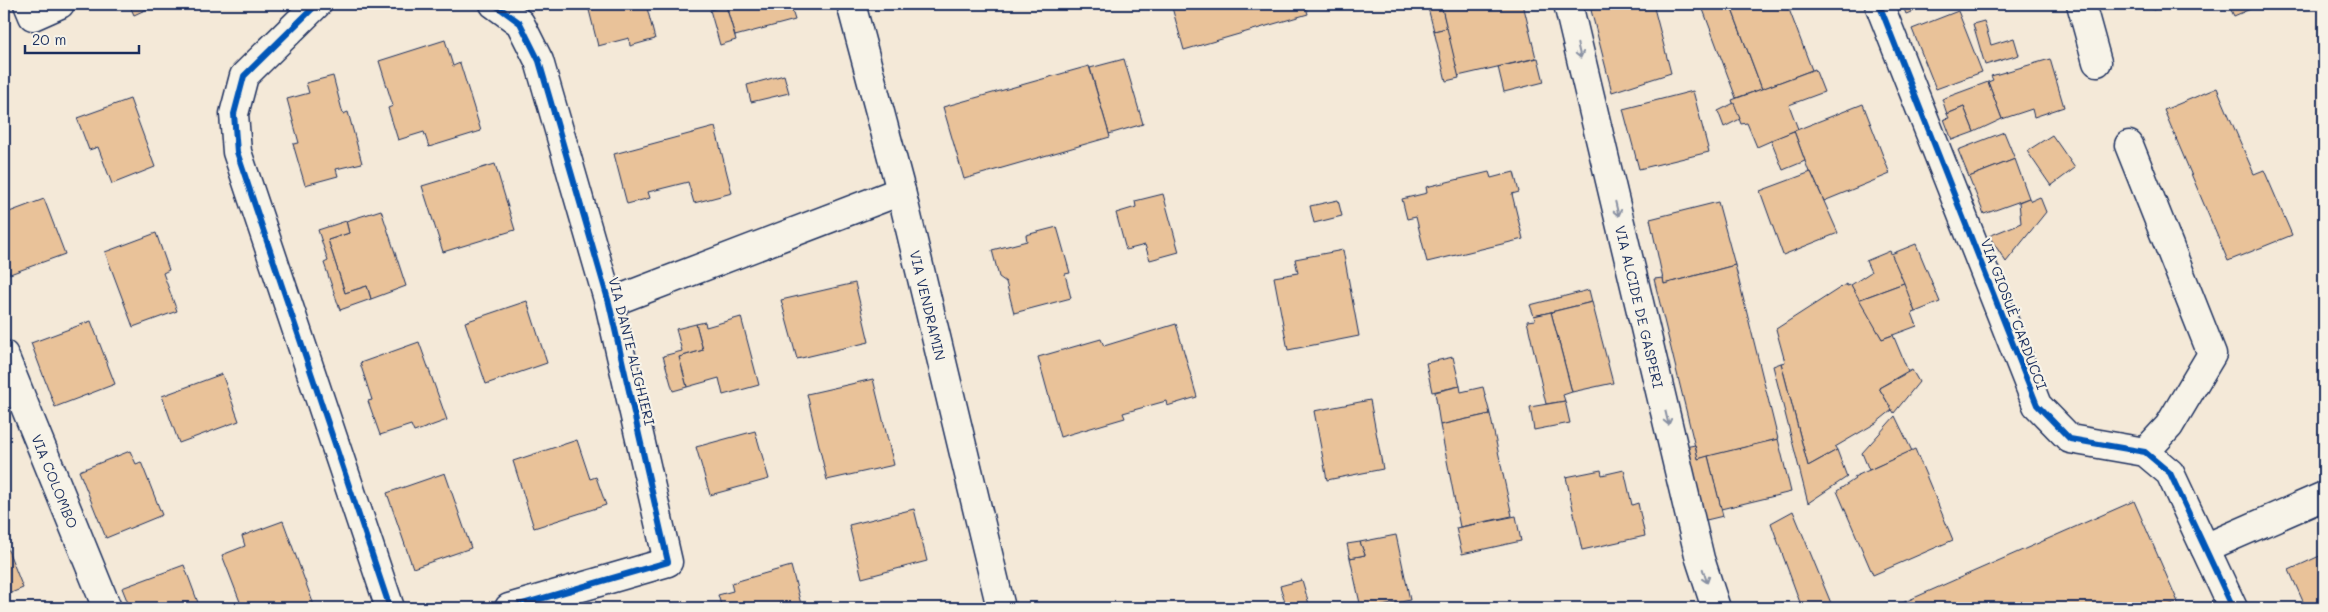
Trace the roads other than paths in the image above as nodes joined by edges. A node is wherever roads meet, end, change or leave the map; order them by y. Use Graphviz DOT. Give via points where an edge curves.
graph roads {
  1 [pos="28,4"];
  2 [pos="60,4"];
  3 [pos="317,4"];
  4 [pos="494,4"];
  5 [pos="851,4"];
  6 [pos="1568,4"];
  7 [pos="1879,4"];
  8 [pos="2081,4"];
  9 [pos="2097,62"];
  10 [pos="2129,145"];
  11 [pos="901,191"];
  12 [pos="608,303"];
  13 [pos="4,355"];
  14 [pos="2145,452"];
  15 [pos="2324,496"];
  16 [pos="2205,548"];
  17 [pos="107,608"];
  18 [pos="390,608"];
  19 [pos="509,608"];
  20 [pos="1001,608"];
  21 [pos="1716,608"];
  22 [pos="2233,608"];
  1 -- 2 [label="street" via="33,16"];
  3 -- 18 [label="street" via="244,76 234,114 237,152"];
  4 -- 12 [label="street, VIA DANTE ALIGHIERI" via="520,23 539,61"];
  5 -- 11 [label="street, VIA VENDRAMIN"];
  6 -- 21 [label="street, VIA ALCIDE DE GASPERI, one-way" via="1700,559"];
  7 -- 14 [label="street, VIA GIOSUÈ CARDUCCI" via="2037,405 2070,439"];
  8 -- 9 [label="street"];
  10 -- 14 [label="street" via="2212,354 2169,426"];
  11 -- 12 [label="street"];
  11 -- 20 [label="street, VIA VENDRAMIN"];
  12 -- 19 [label="street, VIA DANTE ALIGHIERI" via="668,562"];
  13 -- 17 [label="street, VIA COLOMBO"];
  14 -- 16 [label="street" via="2170,473"];
  15 -- 16 [label="street"];
  16 -- 22 [label="street"];
}
